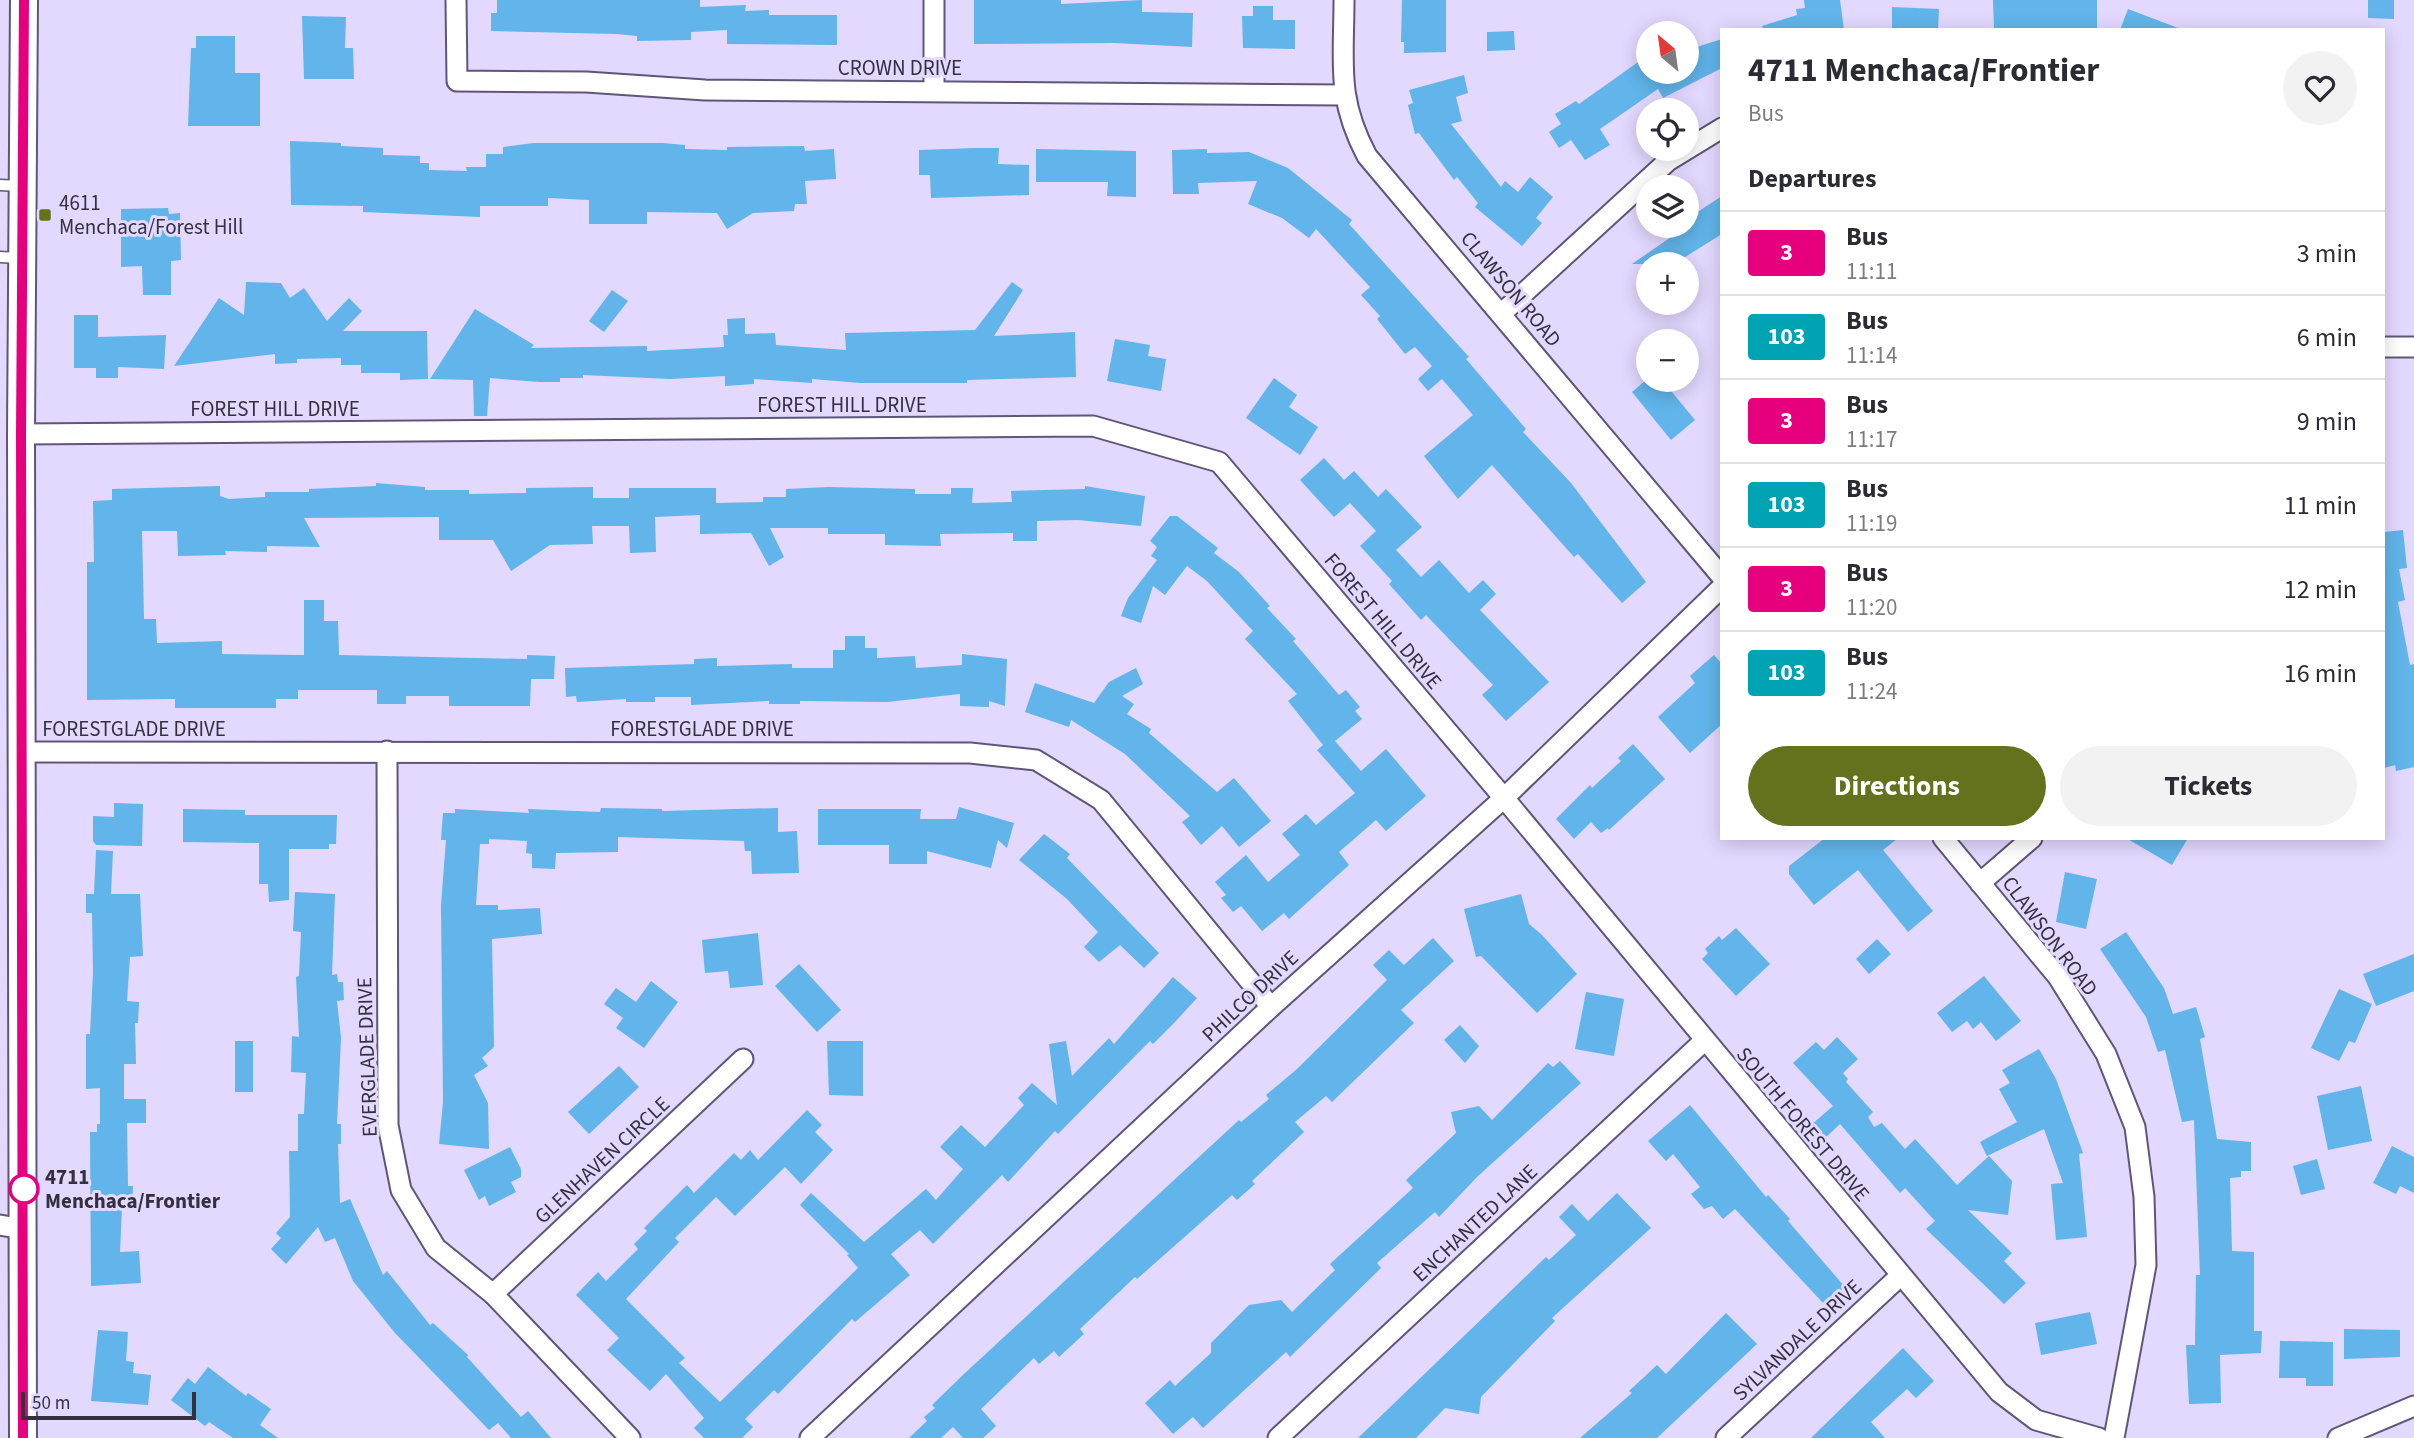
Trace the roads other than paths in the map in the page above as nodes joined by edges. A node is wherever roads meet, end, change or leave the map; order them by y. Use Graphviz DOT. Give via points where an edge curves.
graph roads {
  1 [pos="24,0"];
  2 [pos="456,0"];
  3 [pos="934,0"];
  4 [pos="1344,0"];
  5 [pos="934,90"];
  6 [pos="1343,95"];
  7 [pos="1720,129"];
  8 [pos="12,186"];
  9 [pos="11,258"];
  10 [pos="1502,313"];
  11 [pos="2385,347"];
  12 [pos="2414,347"];
  13 [pos="21,434"];
  14 [pos="1720,575"];
  15 [pos="1720,589"];
  16 [pos="387,751"];
  17 [pos="23,752"];
  18 [pos="1504,798"];
  19 [pos="1945,840"];
  20 [pos="2030,840"];
  21 [pos="1980,883"];
  22 [pos="1270,1007"];
  23 [pos="1704,1041"];
  24 [pos="743,1059"];
  25 [pos="12,1227"];
  26 [pos="1900,1276"];
  27 [pos="493,1294"];
  28 [pos="2414,1406"];
  29 [pos="23,1438"];
  30 [pos="630,1438"];
  31 [pos="810,1438"];
  32 [pos="1278,1438"];
  33 [pos="1726,1438"];
  34 [pos="2099,1438"];
  35 [pos="2114,1438"];
  36 [pos="2338,1438"];
  1 -- 8 [label="main road"];
  2 -- 5 [label="street, CROWN DRIVE" via="457,81 586,82 705,90"];
  3 -- 5 [label="street"];
  4 -- 6 [label="street, CLAWSON ROAD"];
  5 -- 6 [label="street, CROWN DRIVE"];
  6 -- 10 [label="street, CLAWSON ROAD" via="1351,126 1367,156"];
  7 -- 10 [label="street" via="1668,161"];
  8 -- 9 [label="main road"];
  9 -- 13 [label="main road"];
  10 -- 14 [label="street, CLAWSON ROAD"];
  11 -- 12 [label="street"];
  13 -- 17 [label="main road"];
  13 -- 18 [label="street, FOREST HILL DRIVE" via="1093,426 1219,462"];
  15 -- 18 [label="street, PHILCO DRIVE"];
  16 -- 17 [label="street, FORESTGLADE DRIVE"];
  16 -- 22 [label="street, FORESTGLADE DRIVE" via="970,753 1036,760 1101,800"];
  16 -- 27 [label="street, EVERGLADE DRIVE" via="388,1125 401,1190 436,1248"];
  17 -- 25 [label="main road"];
  18 -- 22 [label="street, PHILCO DRIVE"];
  18 -- 23 [label="street, SOUTH FOREST DRIVE"];
  19 -- 21 [label="street, CLAWSON ROAD"];
  20 -- 21 [label="street"];
  21 -- 35 [label="street, CLAWSON ROAD" via="2058,977 2106,1054 2135,1127 2146,1265"];
  22 -- 31 [label="street, PHILCO DRIVE"];
  23 -- 26 [label="street, SOUTH FOREST DRIVE"];
  23 -- 32 [label="street, ENCHANTED LANE"];
  24 -- 27 [label="street, GLENHAVEN CIRCLE"];
  25 -- 29 [label="main road"];
  26 -- 33 [label="street, SYLVANDALE DRIVE"];
  26 -- 34 [label="street, SOUTH FOREST DRIVE" via="1998,1392 2036,1420"];
  27 -- 30 [label="street, EVERGLADE DRIVE"];
  28 -- 36 [label="street"];
}
